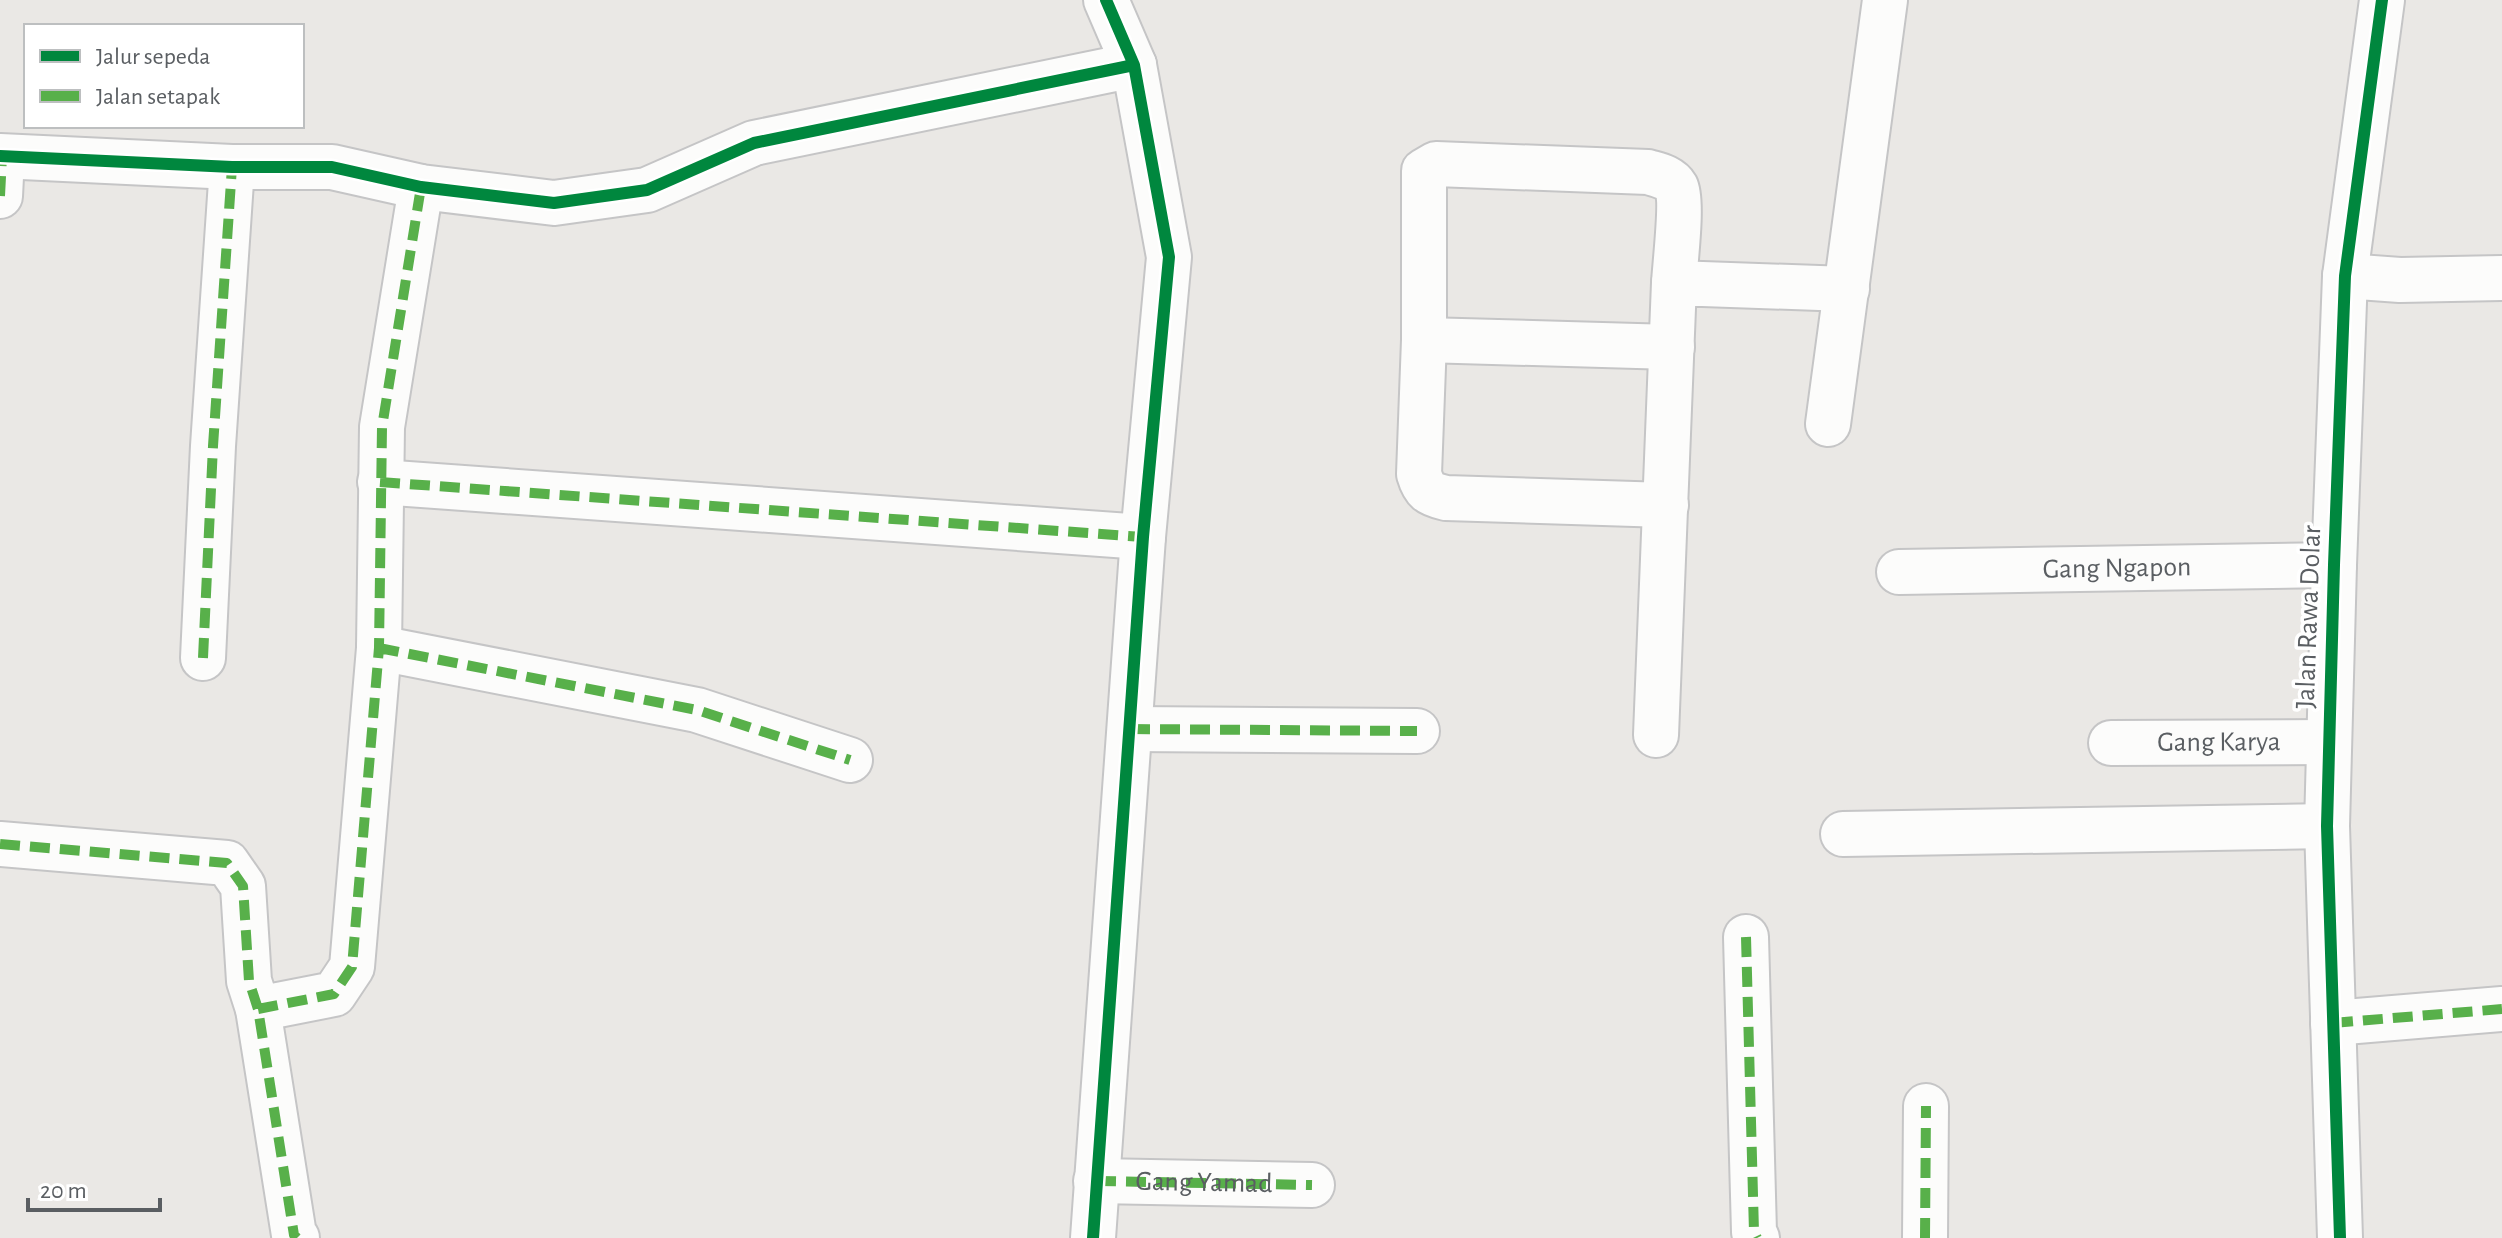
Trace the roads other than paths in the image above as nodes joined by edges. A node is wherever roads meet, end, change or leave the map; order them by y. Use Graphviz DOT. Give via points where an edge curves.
graph roads {
  1 [pos="1106,0"];
  2 [pos="1885,0"];
  3 [pos="2382,0"];
  4 [pos="1134,65"];
  5 [pos="232,167"];
  6 [pos="1,170"];
  7 [pos="421,187"];
  8 [pos="2345,276"];
  9 [pos="2502,278"];
  10 [pos="1674,283"];
  11 [pos="1847,289"];
  12 [pos="1424,340"];
  13 [pos="1672,347"];
  14 [pos="1828,424"];
  15 [pos="380,482"];
  16 [pos="1666,505"];
  17 [pos="1143,537"];
  18 [pos="2334,565"];
  19 [pos="1899,572"];
  20 [pos="379,648"];
  21 [pos="203,658"];
  22 [pos="1130,729"];
  23 [pos="1417,731"];
  24 [pos="1656,735"];
  25 [pos="2329,742"];
  26 [pos="2111,743"];
  27 [pos="850,760"];
  28 [pos="2327,826"];
  29 [pos="1843,834"];
  30 [pos="0,844"];
  31 [pos="1746,937"];
  32 [pos="258,1009"];
  33 [pos="2502,1009"];
  34 [pos="2333,1023"];
  35 [pos="1926,1106"];
  36 [pos="1096,1181"];
  37 [pos="1312,1185"];
  38 [pos="297,1238"];
  39 [pos="1093,1238"];
  40 [pos="1757,1238"];
  41 [pos="1925,1238"];
  42 [pos="2340,1238"];
  1 -- 4 [label="street"];
  2 -- 11 [label="street"];
  3 -- 8 [label="street, Jalan Rawa Dolar"];
  4 -- 7 [label="street" via="754,143 647,190 554,203"];
  4 -- 17 [label="street" via="1169,257"];
  5 -- 6 [label="street"];
  5 -- 7 [label="street" via="332,167"];
  5 -- 21 [label="street"];
  7 -- 15 [label="street" via="382,427"];
  8 -- 9 [label="street"];
  8 -- 18 [label="street, Jalan Rawa Dolar"];
  10 -- 11 [label="street"];
  10 -- 12 [label="street" via="1679,202 1676,187 1666,177 1436,164 1424,171"];
  10 -- 13 [label="street"];
  11 -- 14 [label="street"];
  12 -- 13 [label="street"];
  12 -- 16 [label="street" via="1419,474 1432,495"];
  13 -- 16 [label="street"];
  15 -- 17 [label="street"];
  15 -- 20 [label="street"];
  16 -- 24 [label="street"];
  17 -- 22 [label="street"];
  18 -- 19 [label="street, Gang Ngapon"];
  18 -- 25 [label="street, Jalan Rawa Dolar"];
  20 -- 27 [label="street" via="697,710"];
  20 -- 32 [label="street" via="352,967 334,994"];
  22 -- 23 [label="street"];
  22 -- 36 [label="street"];
  25 -- 26 [label="street, Gang Karya"];
  25 -- 28 [label="street, Jalan Rawa Dolar"];
  28 -- 29 [label="street"];
  28 -- 34 [label="street, Jalan Rawa Dolar"];
  30 -- 32 [label="street" via="227,863 243,886 249,981"];
  31 -- 40 [label="street"];
  32 -- 38 [label="street"];
  33 -- 34 [label="street"];
  34 -- 42 [label="street, Jalan Rawa Dolar"];
  35 -- 41 [label="street"];
  36 -- 37 [label="street, Gang Yamad"];
  36 -- 39 [label="street"];
}
